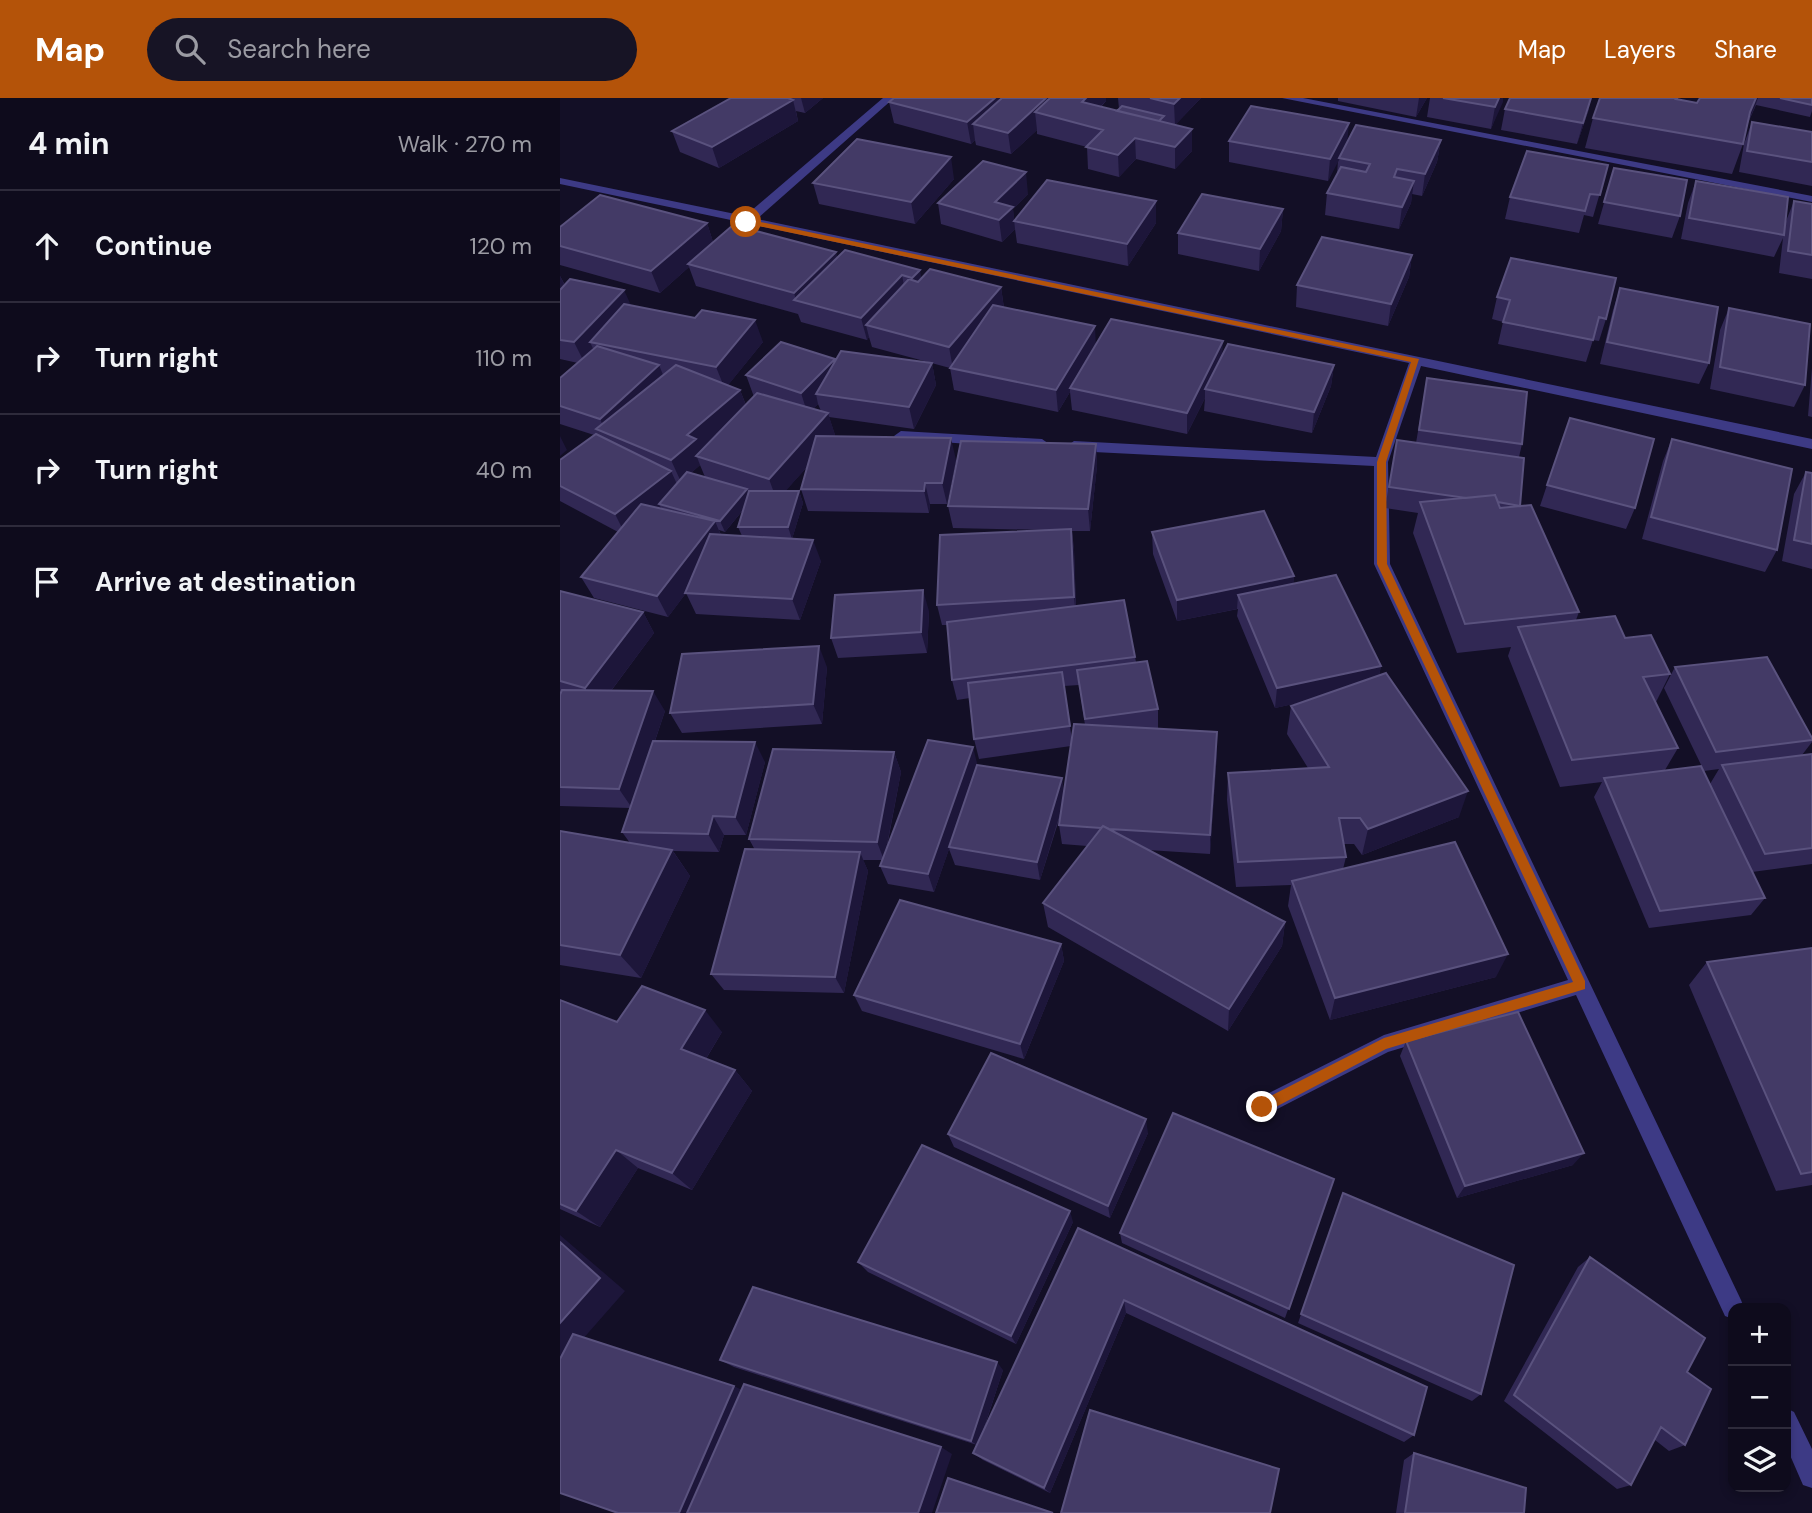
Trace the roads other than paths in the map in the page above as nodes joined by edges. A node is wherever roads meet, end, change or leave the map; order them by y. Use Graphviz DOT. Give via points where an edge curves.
graph roads {
  1 [pos="889,98"];
  2 [pos="1287,98"];
  3 [pos="560,181"];
  4 [pos="1812,199"];
  5 [pos="746,222"];
  6 [pos="1416,361"];
  7 [pos="901,436"];
  8 [pos="1812,444"];
  9 [pos="1381,462"];
  10 [pos="1581,985"];
  11 [pos="1262,1107"];
  12 [pos="1731,1303"];
  13 [pos="1790,1429"];
  14 [pos="1812,1476"];
  1 -- 5 [label="street"];
  2 -- 4 [label="street"];
  3 -- 5 [label="street"];
  5 -- 6 [label="street"];
  6 -- 8 [label="street"];
  6 -- 9 [label="street"];
  7 -- 9 [label="street"];
  9 -- 10 [label="street" via="1382,564"];
  10 -- 11 [label="street" via="1384,1044"];
  10 -- 12 [label="street"];
  13 -- 14 [label="street"];
}
